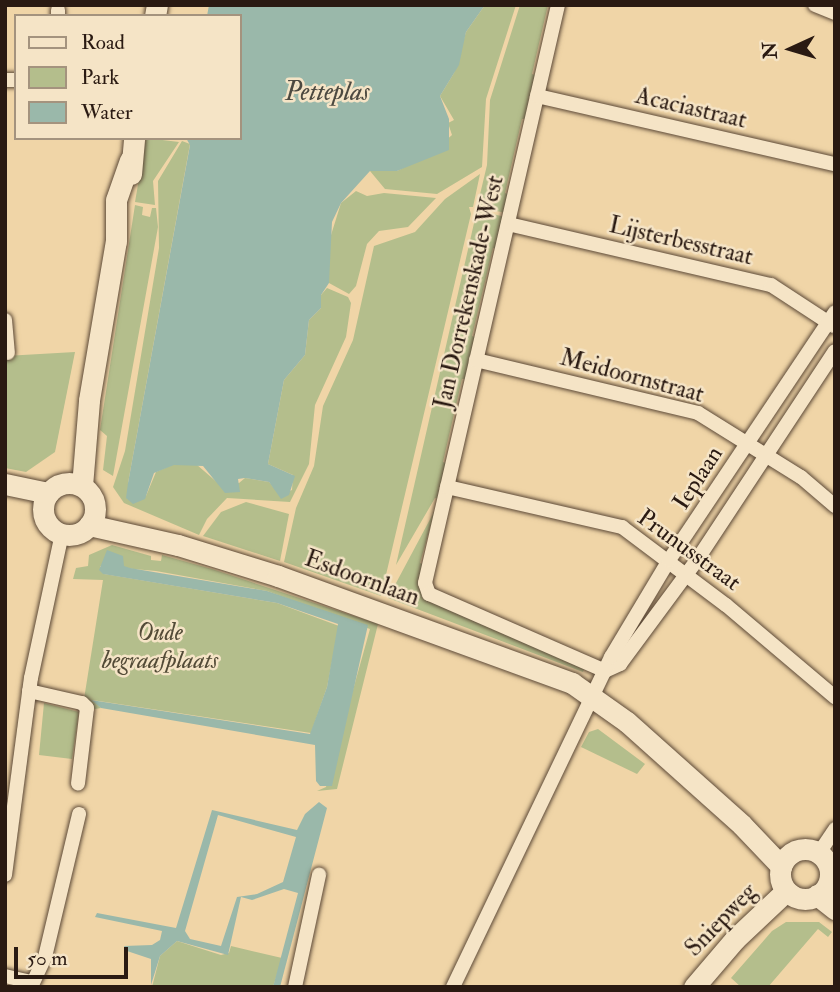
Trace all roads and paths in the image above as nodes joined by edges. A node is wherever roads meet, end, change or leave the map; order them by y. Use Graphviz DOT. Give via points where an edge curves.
graph roads {
  1 [pos="558,5"];
  2 [pos="815,5"];
  3 [pos="835,13"];
  4 [pos="537,96"];
  5 [pos="134,140"];
  6 [pos="835,164"];
  7 [pos="508,224"];
  8 [pos="5,320"];
  9 [pos="833,320"];
  10 [pos="835,351"];
  11 [pos="8,354"];
  12 [pos="476,360"];
  13 [pos="747,443"];
  14 [pos="767,455"];
  15 [pos="5,484"];
  16 [pos="447,487"];
  17 [pos="5,493"];
  18 [pos="60,493"];
  19 [pos="835,506"];
  20 [pos="92,516"];
  21 [pos="62,534"];
  22 [pos="669,560"];
  23 [pos="687,574"];
  24 [pos="426,590"];
  25 [pos="605,671"];
  26 [pos="29,691"];
  27 [pos="835,697"];
  28 [pos="591,702"];
  29 [pos="78,783"];
  30 [pos="79,814"];
  31 [pos="835,829"];
  32 [pos="819,853"];
  33 [pos="786,859"];
  34 [pos="5,875"];
  35 [pos="319,875"];
  36 [pos="827,889"];
  37 [pos="786,891"];
  38 [pos="835,909"];
  39 [pos="5,976"];
  40 [pos="32,984"];
  41 [pos="295,987"];
  42 [pos="453,987"];
  43 [pos="694,987"];
  1 -- 4 [label="street, Jan Dorrekenskade-West"];
  2 -- 3 [label="street"];
  4 -- 6 [label="street, Acaciastraat"];
  4 -- 7 [label="street, Jan Dorrekenskade-West"];
  5 -- 18 [label="main road" via="116,200 116,241 89,400"];
  7 -- 9 [label="street, Lijsterbesstraat" via="771,285"];
  7 -- 12 [label="street, Jan Dorrekenskade-West"];
  8 -- 11 [label="street"];
  9 -- 13 [label="street, Ieplaan"];
  10 -- 14 [label="street, Ieplaan"];
  12 -- 13 [label="street, Meidoornstraat" via="698,413"];
  12 -- 16 [label="street, Jan Dorrekenskade-West"];
  13 -- 14 [label="street, Meidoornstraat"];
  13 -- 22 [label="street, Ieplaan"];
  14 -- 19 [label="street, Meidoornstraat"];
  14 -- 23 [label="street, Ieplaan"];
  15 -- 18 [label="main road"];
  16 -- 22 [label="street, Prunusstraat" via="622,527"];
  16 -- 24 [label="street, Jan Dorrekenskade-West"];
  17 -- 18 [label="main road"];
  18 -- 20 [label="main road"];
  18 -- 21 [label="main road" via="49,525"];
  20 -- 21 [label="main road" via="80,532"];
  20 -- 28 [label="main road, Esdoornlaan" via="545,670"];
  21 -- 26 [label="street" via="45,594"];
  22 -- 23 [label="street, Prunusstraat"];
  22 -- 25 [label="street, Ieplaan"];
  23 -- 25 [label="street, Ieplaan" via="620,664"];
  23 -- 27 [label="street, Prunusstraat"];
  24 -- 25 [label="street, Esdoornlaan"];
  25 -- 28 [label="street, Ieplaan"];
  26 -- 29 [label="street" via="87,708"];
  26 -- 34 [label="street"];
  28 -- 33 [label="main road, Esdoornlaan" via="634,732"];
  28 -- 42 [label="street, Ieplaan"];
  30 -- 40 [label="street" via="45,957"];
  31 -- 32 [label="street"];
  32 -- 33 [label="main road" via="805,848"];
  32 -- 36 [label="main road" via="828,866"];
  33 -- 37 [label="main road"];
  35 -- 41 [label="street"];
  36 -- 37 [label="main road" via="801,898"];
  36 -- 38 [label="main road"];
  37 -- 43 [label="main road, Sniepweg" via="735,939"];
  39 -- 40 [label="street"];
}
